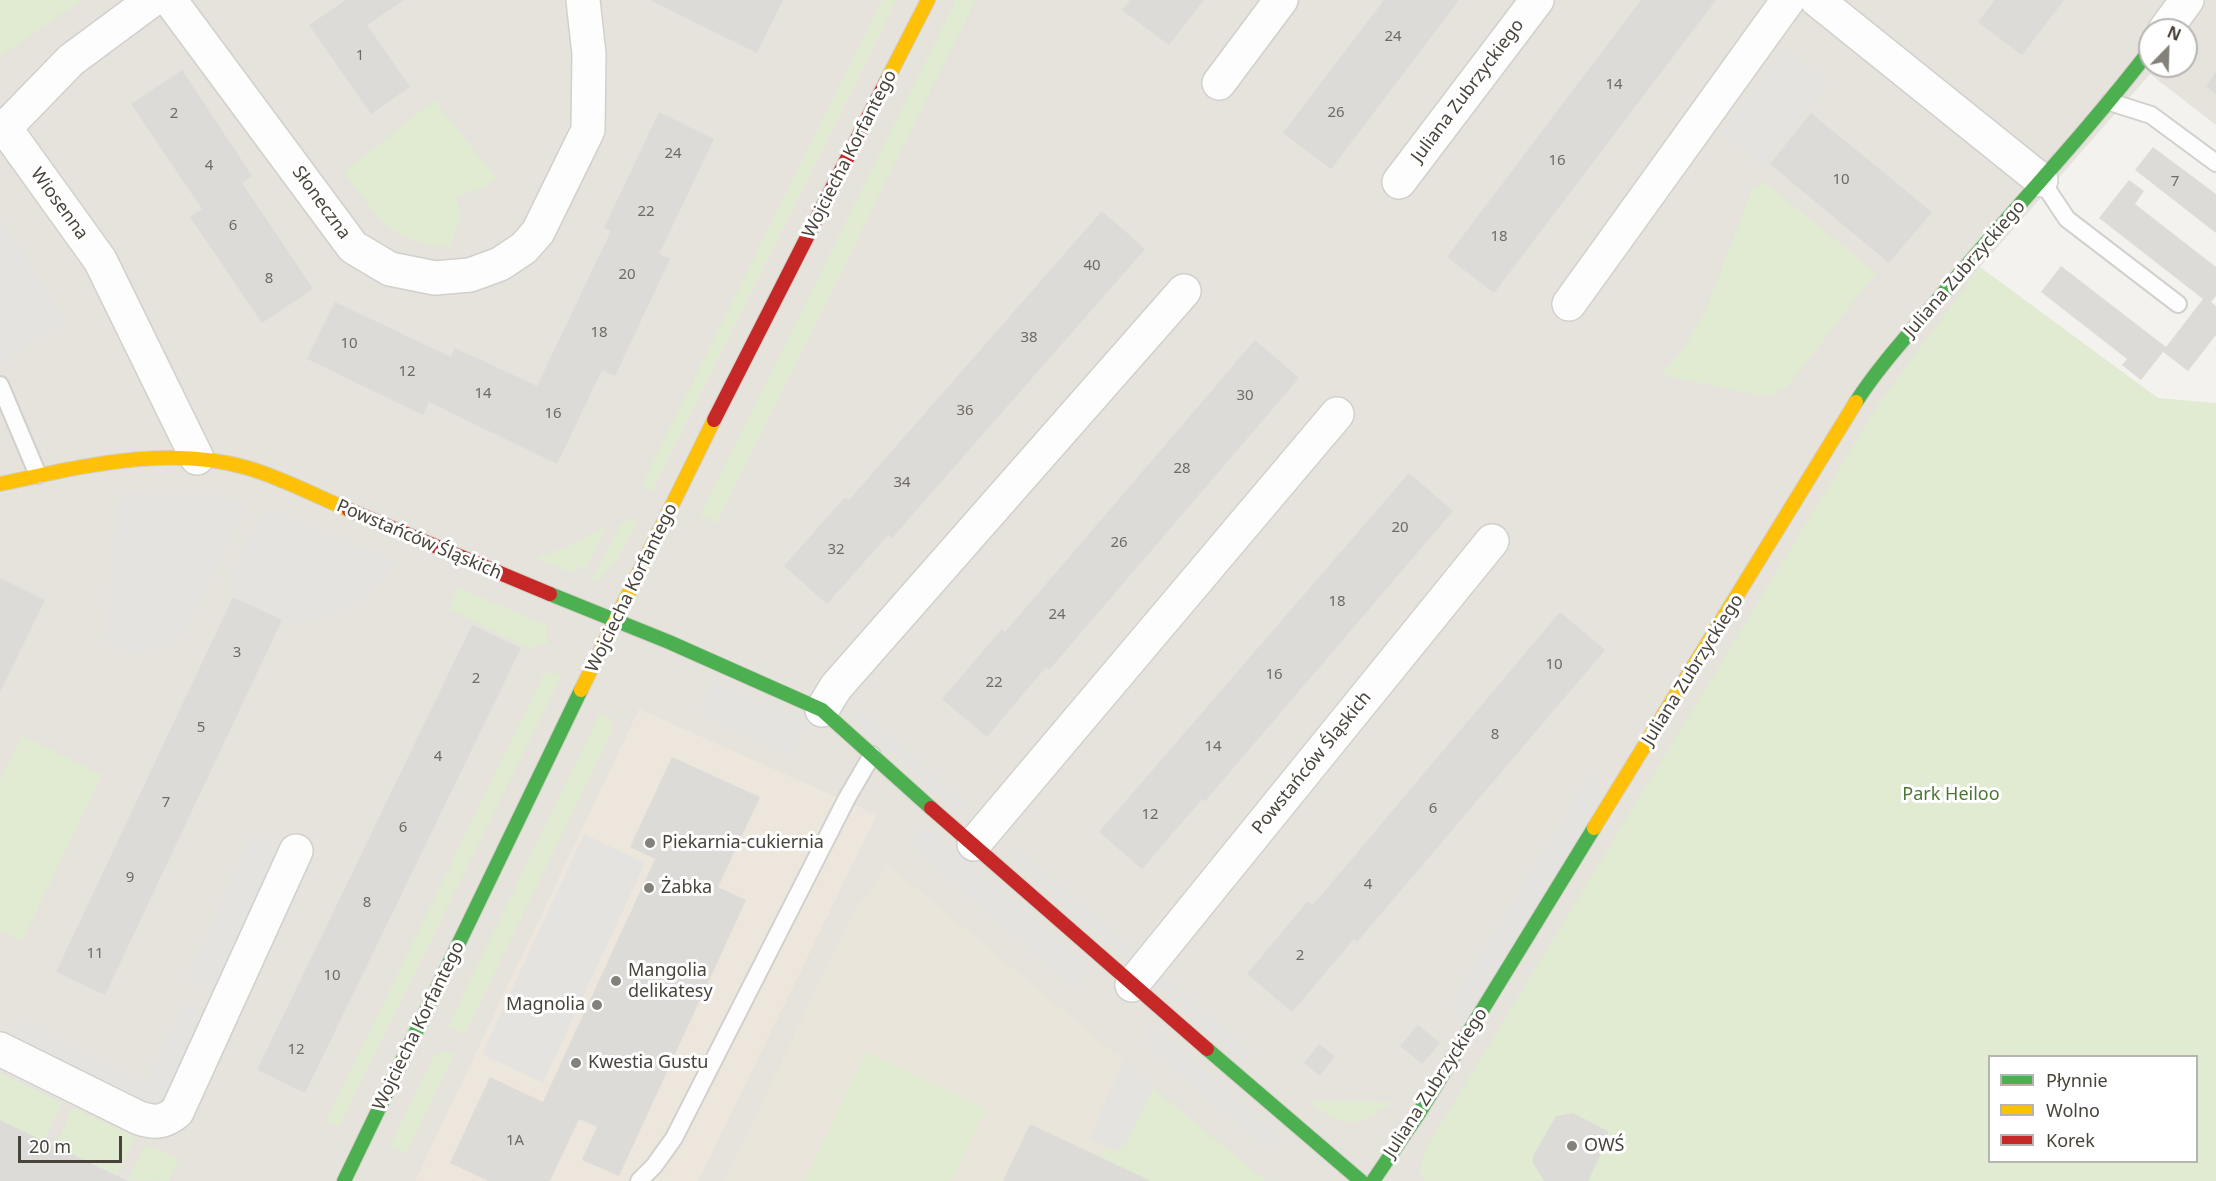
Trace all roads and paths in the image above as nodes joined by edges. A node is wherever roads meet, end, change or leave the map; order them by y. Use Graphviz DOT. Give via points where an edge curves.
graph roads {
  1 [pos="153,0"];
  2 [pos="170,0"];
  3 [pos="584,0"];
  4 [pos="928,0"];
  5 [pos="1281,0"];
  6 [pos="1537,0"];
  7 [pos="1788,0"];
  8 [pos="1817,0"];
  9 [pos="2187,0"];
  10 [pos="2174,18"];
  11 [pos="2138,66"];
  12 [pos="1219,83"];
  13 [pos="2110,102"];
  14 [pos="2216,163"];
  15 [pos="2041,180"];
  16 [pos="1399,182"];
  17 [pos="1184,291"];
  18 [pos="1569,304"];
  19 [pos="2178,304"];
  20 [pos="0,386"];
  21 [pos="1337,414"];
  22 [pos="197,458"];
  23 [pos="38,475"];
  24 [pos="0,484"];
  25 [pos="1492,541"];
  26 [pos="615,621"];
  27 [pos="822,710"];
  28 [pos="872,755"];
  29 [pos="974,844"];
  30 [pos="296,851"];
  31 [pos="1132,985"];
  32 [pos="0,1049"];
  33 [pos="344,1181"];
  34 [pos="639,1181"];
  35 [pos="1361,1181"];
  36 [pos="1373,1181"];
  1 -- 22 [label="street, Wiosenna" via="71,60 5,128 100,260"];
  2 -- 3 [label="street, Słoneczna" via="353,247 390,269 435,278 470,275 500,264 524,249 538,232 588,130 589,54"];
  4 -- 26 [label="street, Wojciecha Korfantego"];
  5 -- 12 [label="street"];
  6 -- 16 [label="street, Juliana Zubrzyckiego"];
  7 -- 18 [label="street"];
  8 -- 15 [label="street"];
  9 -- 10 [label="street"];
  11 -- 13 [label="street, Juliana Zubrzyckiego"];
  13 -- 14 [label="lane" via="2151,115"];
  13 -- 15 [label="street, Juliana Zubrzyckiego"];
  15 -- 19 [label="lane" via="2067,219"];
  15 -- 36 [label="street, Juliana Zubrzyckiego" via="1868,383 1425,1103"];
  17 -- 27 [label="street" via="836,687"];
  20 -- 23 [label="lane"];
  21 -- 29 [label="street"];
  22 -- 23 [label="street, Powstańców Śląskich" via="111,461"];
  22 -- 26 [label="street, Powstańców Śląskich" via="248,468"];
  23 -- 24 [label="street, Powstańców Śląskich"];
  25 -- 31 [label="street, Powstańców Śląskich"];
  26 -- 27 [label="street, Powstańców Śląskich"];
  26 -- 33 [label="street, Wojciecha Korfantego"];
  27 -- 28 [label="street, Powstańców Śląskich"];
  28 -- 29 [label="street, Powstańców Śląskich"];
  28 -- 34 [label="lane" via="674,1138"];
  29 -- 31 [label="street, Powstańców Śląskich"];
  30 -- 32 [label="street" via="177,1112 166,1121 155,1123 139,1118"];
  31 -- 35 [label="street, Powstańców Śląskich"];
}
